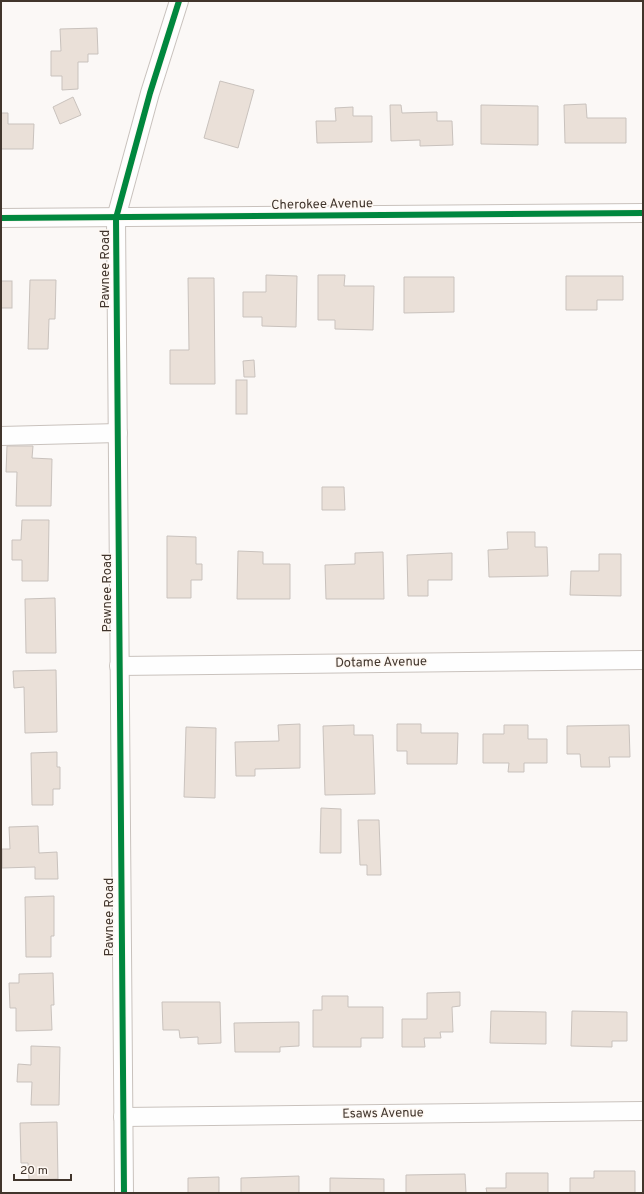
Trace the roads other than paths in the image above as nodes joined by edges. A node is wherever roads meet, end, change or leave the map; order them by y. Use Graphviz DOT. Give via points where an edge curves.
graph roads {
  1 [pos="179,1"];
  2 [pos="643,213"];
  3 [pos="1,218"];
  4 [pos="116,218"];
  5 [pos="118,432"];
  6 [pos="1,436"];
  7 [pos="643,660"];
  8 [pos="119,666"];
  9 [pos="643,1111"];
  10 [pos="123,1116"];
  11 [pos="124,1193"];
  1 -- 4 [label="street, Pawnee Road" via="150,93"];
  2 -- 4 [label="street, Cherokee Avenue"];
  3 -- 4 [label="street, Cherokee Avenue"];
  4 -- 5 [label="street, Pawnee Road"];
  5 -- 6 [label="street"];
  5 -- 8 [label="street, Pawnee Road"];
  7 -- 8 [label="street, Dotame Avenue"];
  8 -- 10 [label="street, Pawnee Road"];
  9 -- 10 [label="street, Esaws Avenue"];
  10 -- 11 [label="street, Pawnee Road"];
}
